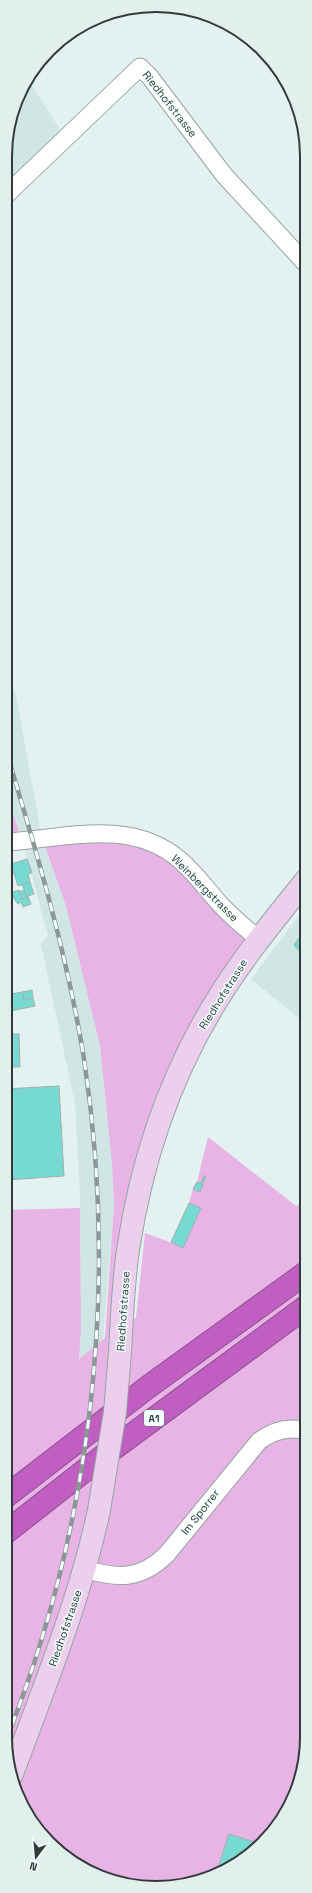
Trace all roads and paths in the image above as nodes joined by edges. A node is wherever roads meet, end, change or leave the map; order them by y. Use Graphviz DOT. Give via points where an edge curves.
graph roads {
  1 [pos="12,189"];
  2 [pos="300,257"];
  3 [pos="12,841"];
  4 [pos="300,887"];
  5 [pos="260,939"];
  6 [pos="300,1277"];
  7 [pos="300,1311"];
  8 [pos="300,1429"];
  9 [pos="12,1491"];
  10 [pos="12,1528"];
  11 [pos="84,1569"];
  12 [pos="15,1765"];
  1 -- 2 [label="street, Riedhofstrasse" via="140,67 150,76 224,175"];
  3 -- 5 [label="street, Weinbergstrasse" via="101,834 140,837 162,847 180,860 204,883 231,916"];
  4 -- 5 [label="street, Riedhofstrasse"];
  5 -- 11 [label="street, Riedhofstrasse, bridge" via="227,984 203,1024 178,1076 153,1142 140,1188 128,1250 115,1412 99,1510"];
  6 -- 9 [label="highway, A1" via="160,1378"];
  7 -- 10 [label="highway, A1" via="102,1457"];
  8 -- 11 [label="street, Im Sporrer" via="283,1429 259,1441 167,1554 149,1569 136,1574 109,1576"];
  11 -- 12 [label="street, Riedhofstrasse"];
}
